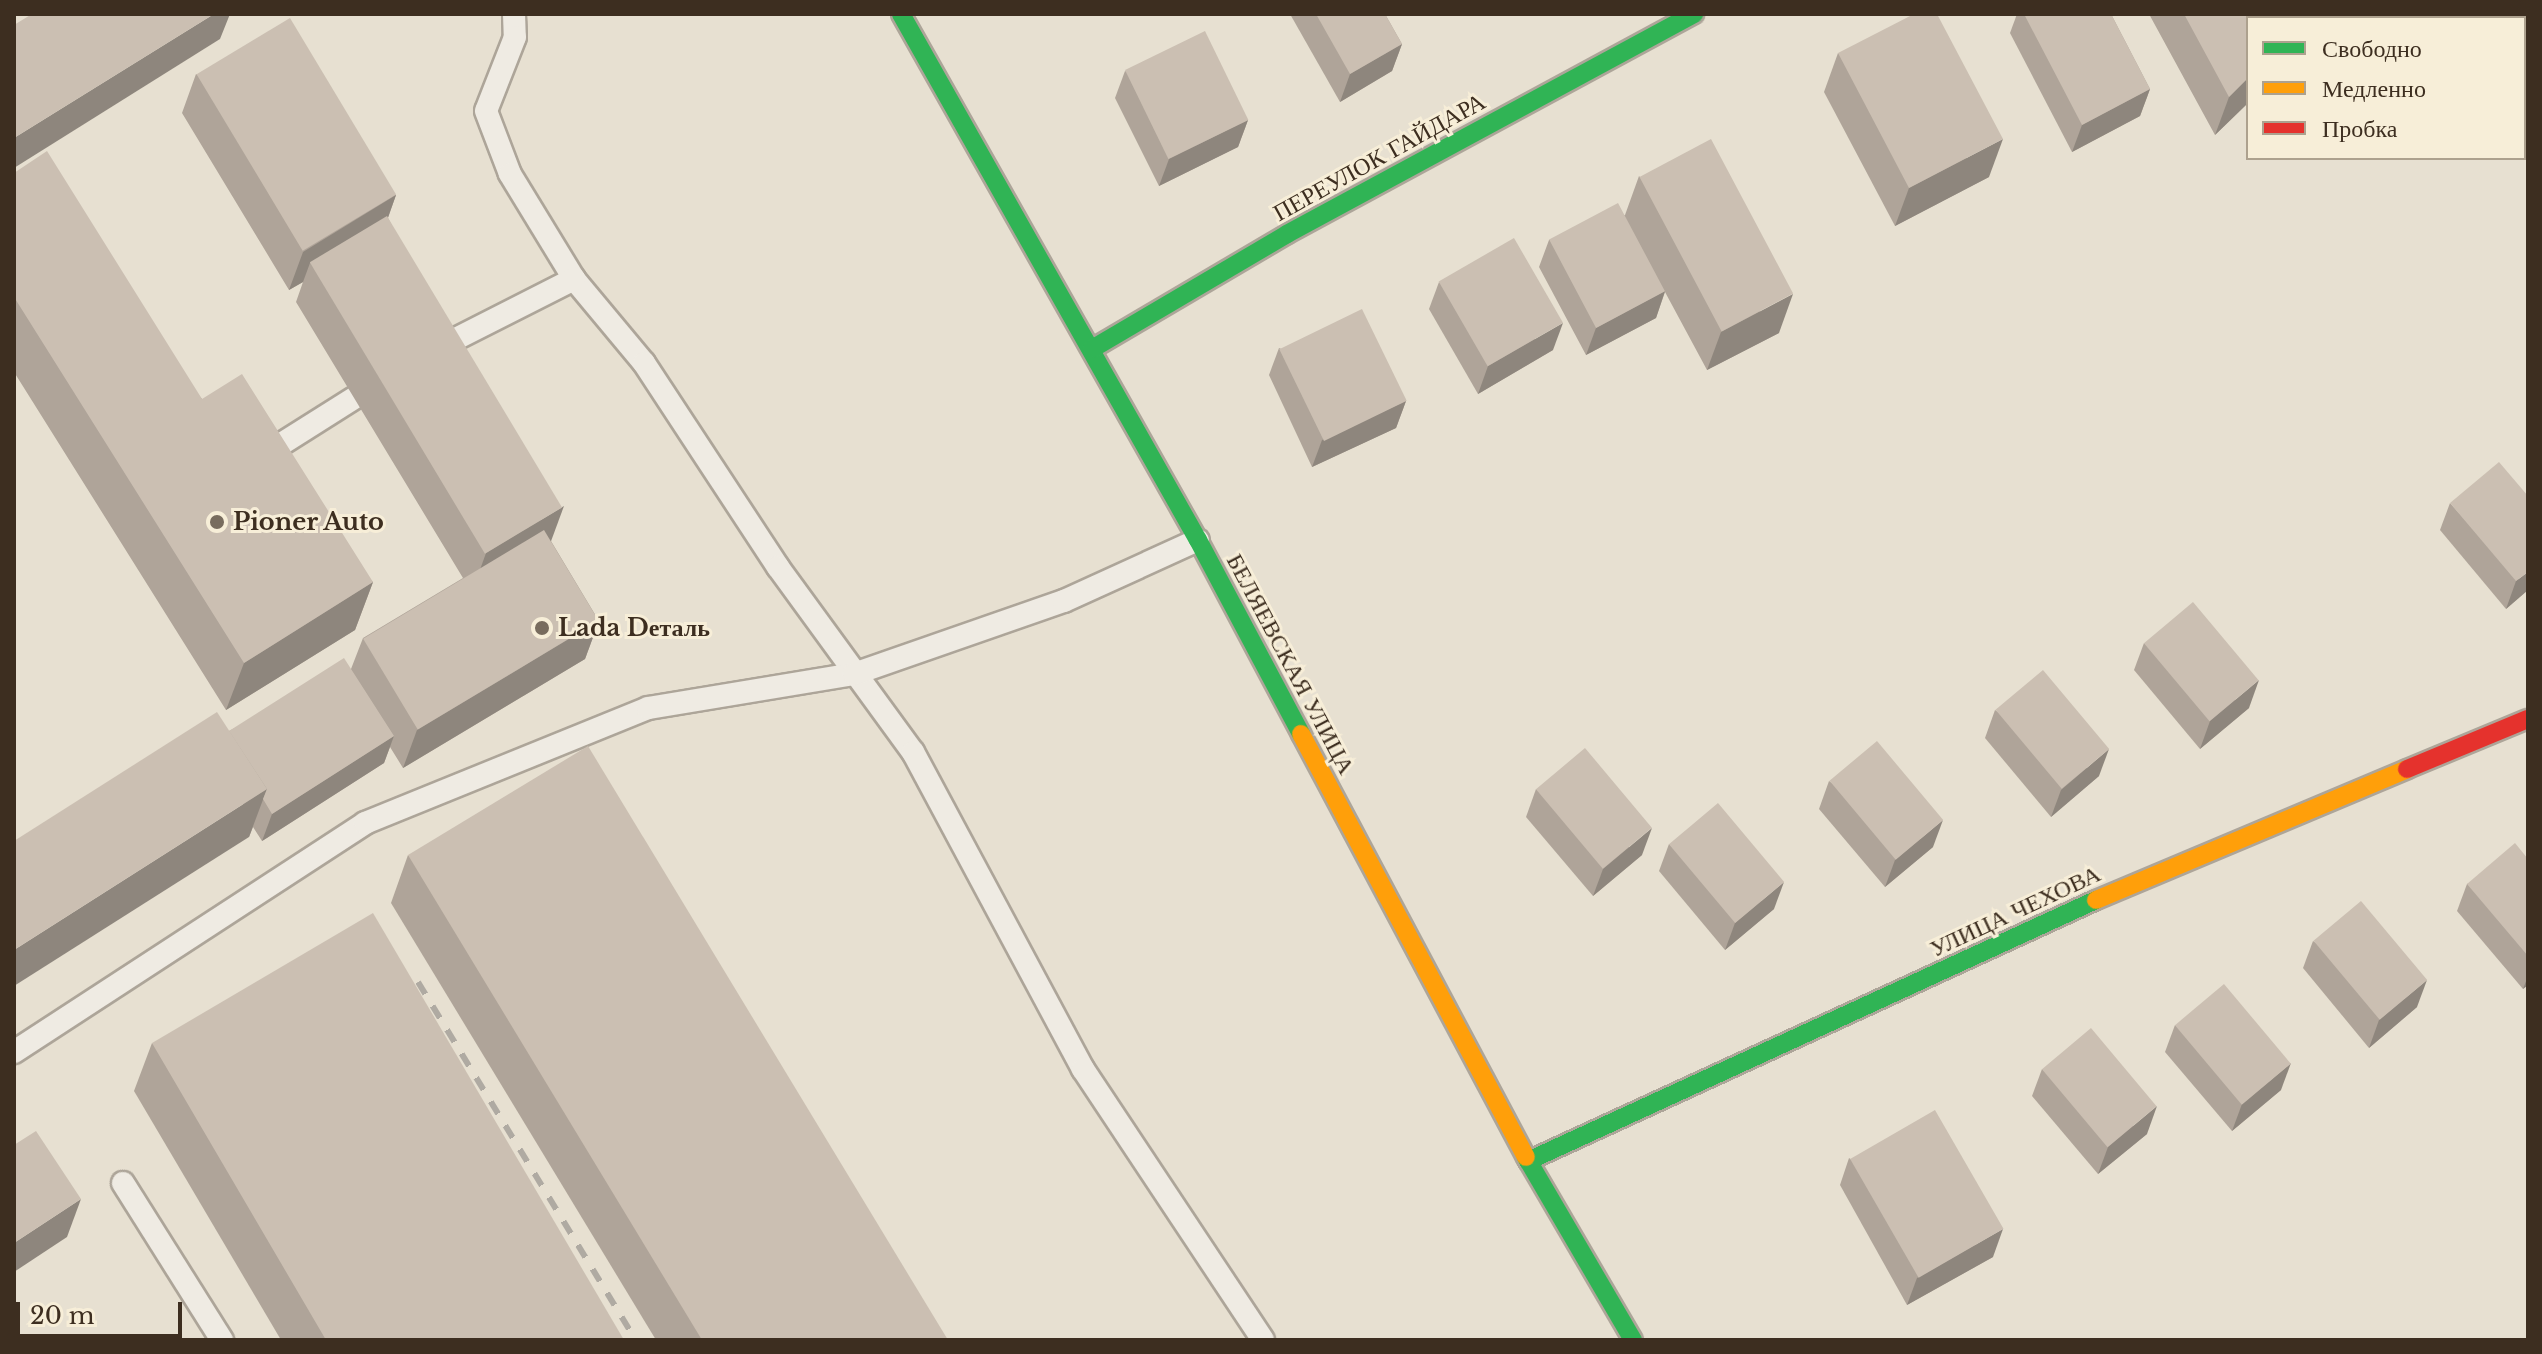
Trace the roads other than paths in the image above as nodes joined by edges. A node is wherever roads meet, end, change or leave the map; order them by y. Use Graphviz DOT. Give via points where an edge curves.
graph roads {
  1 [pos="514,14"];
  2 [pos="901,14"];
  3 [pos="1694,14"];
  4 [pos="574,279"];
  5 [pos="1092,349"];
  6 [pos="432,351"];
  7 [pos="354,398"];
  8 [pos="261,425"];
  9 [pos="1198,540"];
  10 [pos="854,674"];
  11 [pos="2528,719"];
  12 [pos="14,1052"];
  13 [pos="1528,1161"];
  14 [pos="123,1183"];
  15 [pos="222,1340"];
  16 [pos="1263,1340"];
  17 [pos="1633,1340"];
  1 -- 4 [label="lane" via="515,37 486,111 510,174"];
  2 -- 5 [label="street, БЕЛЯЕВСКАЯ УЛИЦА"];
  3 -- 5 [label="street, ПЕРЕУЛОК ГАЙДАРА" via="1287,234"];
  4 -- 6 [label="lane"];
  4 -- 10 [label="lane" via="644,363"];
  5 -- 9 [label="street, БЕЛЯЕВСКАЯ УЛИЦА"];
  7 -- 8 [label="lane" via="279,455"];
  9 -- 10 [label="lane" via="1064,601"];
  9 -- 13 [label="street, БЕЛЯЕВСКАЯ УЛИЦА"];
  10 -- 12 [label="lane" via="648,708 365,823"];
  10 -- 16 [label="lane" via="913,752 1083,1069"];
  11 -- 13 [label="street, УЛИЦА ЧЕХОВА" via="2177,863"];
  13 -- 17 [label="street, БЕЛЯЕВСКАЯ УЛИЦА"];
  14 -- 15 [label="lane"];
}
